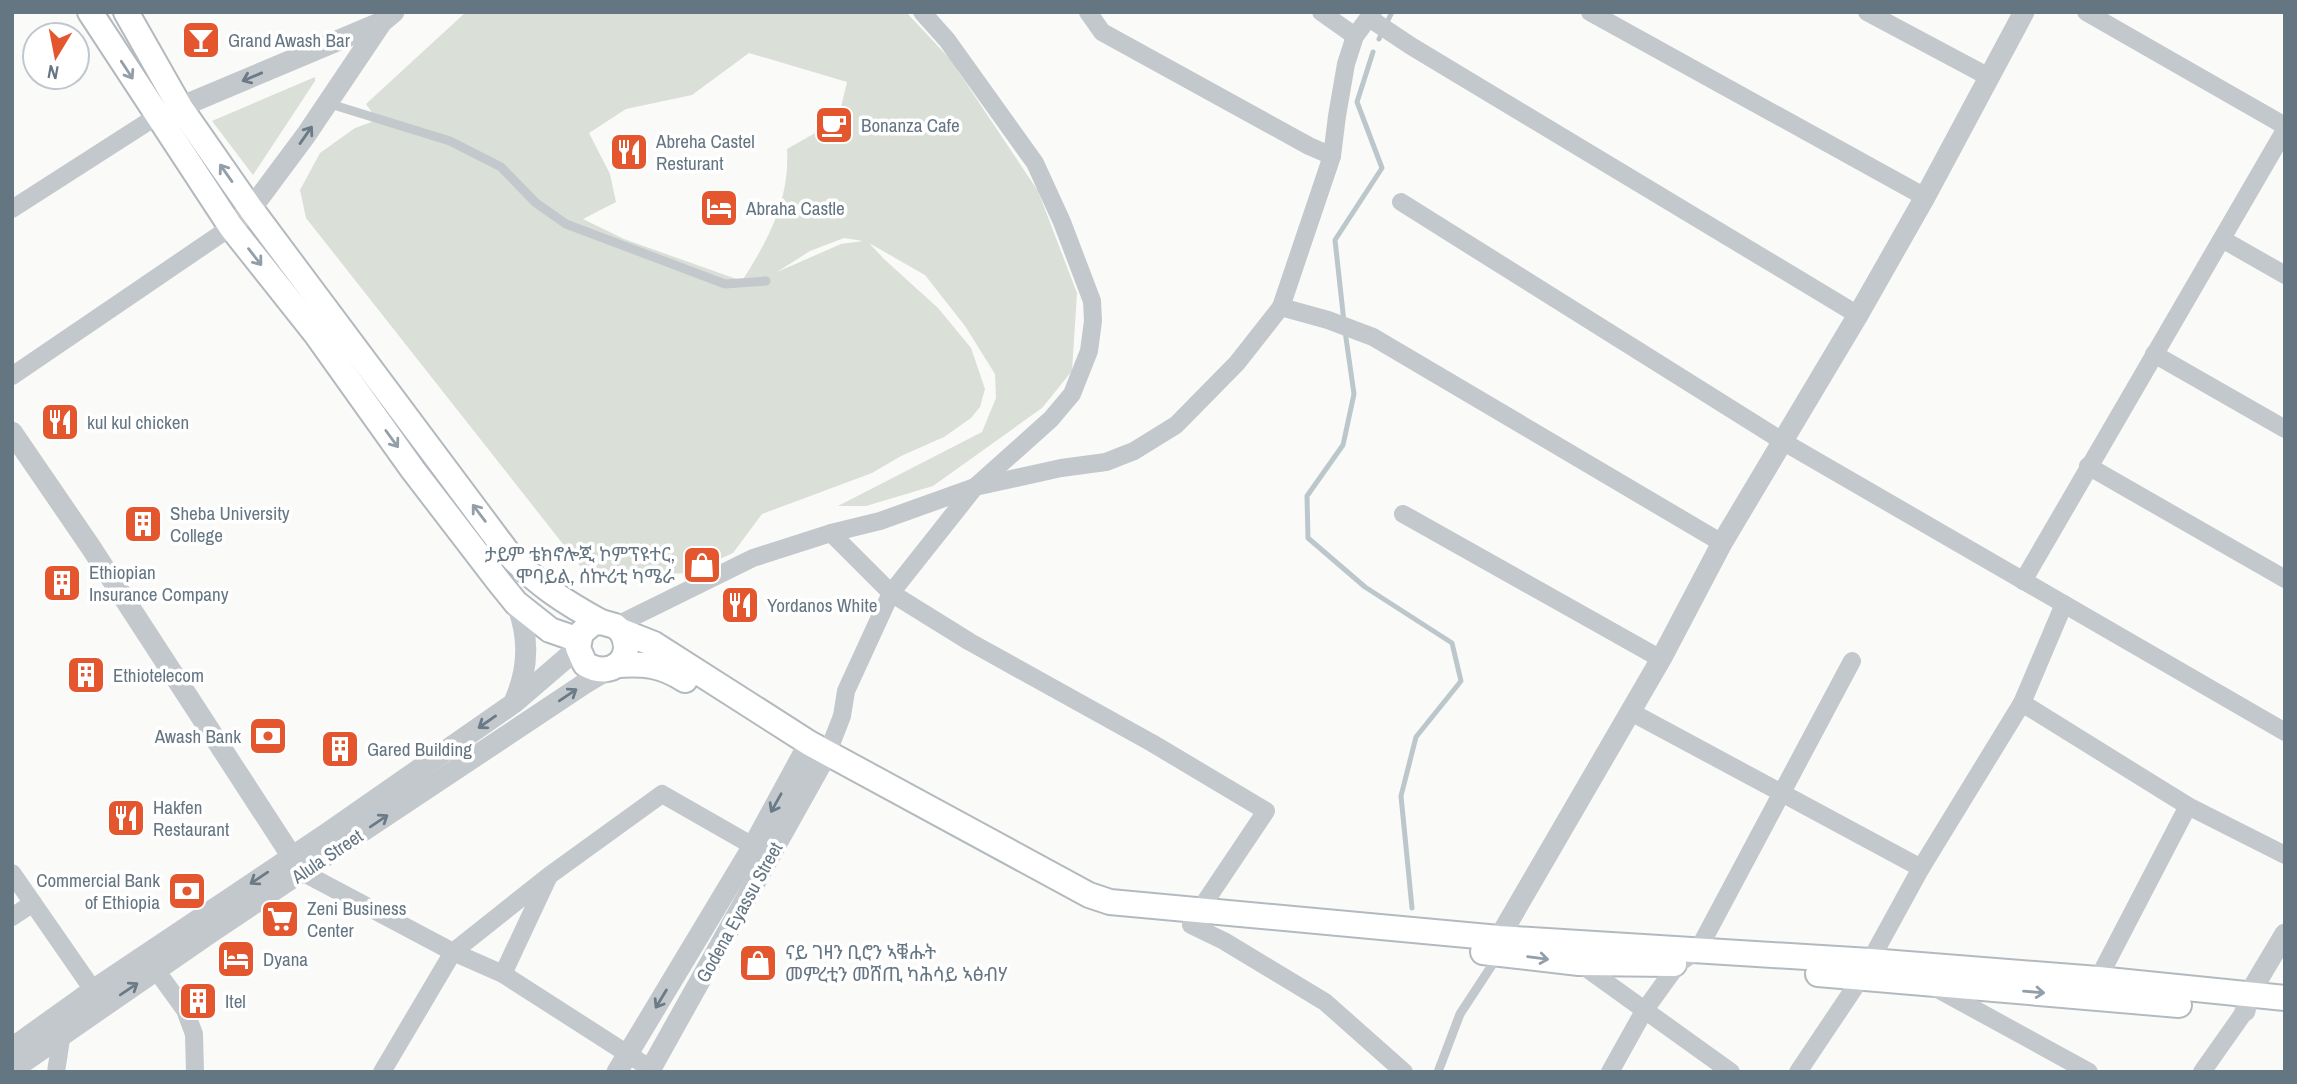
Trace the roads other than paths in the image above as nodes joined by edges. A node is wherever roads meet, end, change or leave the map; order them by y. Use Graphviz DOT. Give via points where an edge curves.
graph roads {
  1 [pos="90,12"];
  2 [pos="126,12"];
  3 [pos="922,12"];
  4 [pos="1088,12"];
  5 [pos="1321,12"];
  6 [pos="1590,12"];
  7 [pos="1867,12"];
  8 [pos="2024,12"];
  9 [pos="2086,12"];
  10 [pos="1371,15"];
  11 [pos="388,17"];
  12 [pos="1354,36"];
  13 [pos="1989,77"];
  14 [pos="327,103"];
  15 [pos="180,107"];
  16 [pos="157,116"];
  17 [pos="2285,128"];
  18 [pos="1332,156"];
  19 [pos="1925,197"];
  20 [pos="1401,202"];
  21 [pos="12,209"];
  22 [pos="251,209"];
  23 [pos="231,227"];
  24 [pos="2222,239"];
  25 [pos="2285,275"];
  26 [pos="766,281"];
  27 [pos="1280,307"];
  28 [pos="1858,315"];
  29 [pos="327,328"];
  30 [pos="2154,354"];
  31 [pos="12,376"];
  32 [pos="2285,429"];
  33 [pos="12,432"];
  34 [pos="1782,441"];
  35 [pos="2088,466"];
  36 [pos="975,487"];
  37 [pos="1403,514"];
  38 [pos="831,533"];
  39 [pos="1722,543"];
  40 [pos="2285,579"];
  41 [pos="2023,580"];
  42 [pos="891,593"];
  43 [pos="516,603"];
  44 [pos="2064,604"];
  45 [pos="612,626"];
  46 [pos="578,644"];
  47 [pos="1661,659"];
  48 [pos="1852,661"];
  49 [pos="613,667"];
  50 [pos="514,703"];
  51 [pos="2022,703"];
  52 [pos="1631,712"];
  53 [pos="2285,732"];
  54 [pos="815,753"];
  55 [pos="1782,793"];
  56 [pos="2188,806"];
  57 [pos="753,846"];
  58 [pos="2285,855"];
  59 [pos="297,864"];
  60 [pos="1921,868"];
  61 [pos="12,873"];
  62 [pos="550,875"];
  63 [pos="33,903"];
  64 [pos="12,917"];
  65 [pos="1195,918"];
  66 [pos="2285,934"];
  67 [pos="1499,946"];
  68 [pos="453,952"];
  69 [pos="1688,957"];
  70 [pos="1579,963"];
  71 [pos="1866,969"];
  72 [pos="156,970"];
  73 [pos="503,974"];
  74 [pos="2098,979"];
  75 [pos="1925,982"];
  76 [pos="98,998"];
  77 [pos="2285,998"];
  78 [pos="2247,1003"];
  79 [pos="1644,1011"];
  80 [pos="65,1012"];
  81 [pos="2285,1014"];
  82 [pos="62,1036"];
  83 [pos="12,1048"];
  84 [pos="622,1063"];
  85 [pos="12,1070"];
  86 [pos="650,1070"];
  87 [pos="56,1072"];
  88 [pos="195,1072"];
  89 [pos="382,1072"];
  90 [pos="1404,1072"];
  91 [pos="1438,1072"];
  92 [pos="1611,1072"];
  93 [pos="1731,1072"];
  94 [pos="1798,1072"];
  95 [pos="2089,1072"];
  96 [pos="2202,1072"];
  1 -- 16 [label="main road, one-way"];
  2 -- 15 [label="main road"];
  3 -- 36 [label="street" via="1035,163 1092,302 1089,351 1072,394 1051,419"];
  4 -- 18 [label="street" via="1102,32"];
  5 -- 12 [label="street"];
  6 -- 19 [label="street"];
  7 -- 13 [label="street"];
  8 -- 13 [label="street"];
  9 -- 17 [label="street"];
  10 -- 12 [label="street"];
  10 -- 28 [label="street" via="1411,46"];
  11 -- 14 [label="street"];
  11 -- 15 [label="street, one-way"];
  12 -- 18 [label="street"];
  13 -- 19 [label="street"];
  22 -- 14 [label="street, one-way"];
  14 -- 26 [label="lane" via="450,141 501,167 536,203 566,224 725,284"];
  15 -- 16 [label="street"];
  22 -- 15 [label="main road, one-way"];
  16 -- 21 [label="street"];
  16 -- 23 [label="main road"];
  17 -- 24 [label="street"];
  18 -- 27 [label="street"];
  19 -- 28 [label="street"];
  20 -- 34 [label="street"];
  22 -- 23 [label="street"];
  22 -- 29 [label="main road"];
  23 -- 29 [label="main road, one-way"];
  23 -- 31 [label="street"];
  24 -- 25 [label="street"];
  24 -- 30 [label="street"];
  27 -- 36 [label="street" via="1237,363 1176,425 1134,451 1106,462"];
  27 -- 39 [label="street" via="1365,334"];
  28 -- 34 [label="street"];
  29 -- 43 [label="main road, one-way" via="414,470"];
  45 -- 29 [label="main road, one-way" via="559,599 529,576"];
  30 -- 32 [label="street"];
  30 -- 35 [label="street"];
  33 -- 59 [label="street"];
  34 -- 39 [label="street"];
  34 -- 41 [label="street"];
  35 -- 40 [label="street"];
  35 -- 41 [label="street"];
  36 -- 38 [label="street"];
  36 -- 42 [label="street"];
  37 -- 47 [label="street"];
  38 -- 42 [label="street"];
  38 -- 45 [label="street" via="752,558"];
  39 -- 47 [label="street"];
  41 -- 44 [label="street"];
  42 -- 54 [label="street" via="846,691 842,716"];
  42 -- 65 [label="street" via="1266,811"];
  43 -- 46 [label="main road" via="550,630"];
  43 -- 50 [label="street" via="527,656"];
  44 -- 51 [label="street"];
  44 -- 53 [label="street"];
  45 -- 46 [label="main road" via="587,627"];
  45 -- 49 [label="main road" via="626,644 626,652"];
  45 -- 54 [label="main road" via="654,644"];
  46 -- 49 [label="main road" via="585,664 601,670"];
  46 -- 50 [label="street, Alula Street"];
  47 -- 52 [label="street"];
  48 -- 55 [label="street"];
  49 -- 54 [label="main road" via="659,666"];
  59 -- 49 [label="street, Alula Street, one-way"];
  50 -- 59 [label="street, Alula Street, one-way"];
  51 -- 56 [label="street"];
  51 -- 60 [label="street"];
  52 -- 55 [label="street"];
  52 -- 67 [label="street"];
  54 -- 57 [label="street, one-way"];
  54 -- 65 [label="main road" via="1089,895"];
  54 -- 86 [label="street, Godena Eyassu Street"];
  55 -- 60 [label="street"];
  55 -- 69 [label="street"];
  56 -- 58 [label="street"];
  56 -- 74 [label="street"];
  57 -- 62 [label="street" via="662,794"];
  57 -- 84 [label="street, one-way"];
  59 -- 68 [label="street"];
  59 -- 72 [label="street, Alula Street"];
  59 -- 76 [label="street, Alula Street, one-way"];
  60 -- 71 [label="street"];
  61 -- 63 [label="street"];
  62 -- 68 [label="street"];
  62 -- 73 [label="street"];
  63 -- 64 [label="street"];
  63 -- 76 [label="street"];
  65 -- 67 [label="main road"];
  65 -- 90 [label="street" via="1224,941 1325,1002"];
  66 -- 78 [label="street"];
  67 -- 69 [label="main road"];
  67 -- 70 [label="main road, one-way"];
  67 -- 91 [label="lane" via="1460,1014"];
  68 -- 73 [label="street"];
  68 -- 89 [label="street"];
  69 -- 70 [label="main road"];
  69 -- 71 [label="main road"];
  69 -- 79 [label="street"];
  70 -- 79 [label="street"];
  71 -- 74 [label="main road"];
  71 -- 75 [label="main road"];
  71 -- 94 [label="street"];
  76 -- 72 [label="street, Alula Street, one-way"];
  72 -- 88 [label="street" via="185,1010 194,1034"];
  73 -- 84 [label="street"];
  74 -- 78 [label="main road"];
  75 -- 78 [label="main road, one-way"];
  75 -- 95 [label="street"];
  76 -- 80 [label="street, Alula Street"];
  76 -- 82 [label="street, Alula Street"];
  77 -- 78 [label="main road"];
  78 -- 81 [label="main road"];
  78 -- 96 [label="street"];
  79 -- 92 [label="street"];
  79 -- 93 [label="street"];
  80 -- 82 [label="street"];
  80 -- 83 [label="street, Alula Street"];
  82 -- 85 [label="street, Alula Street"];
  82 -- 87 [label="street"];
  84 -- 86 [label="street"];
}
